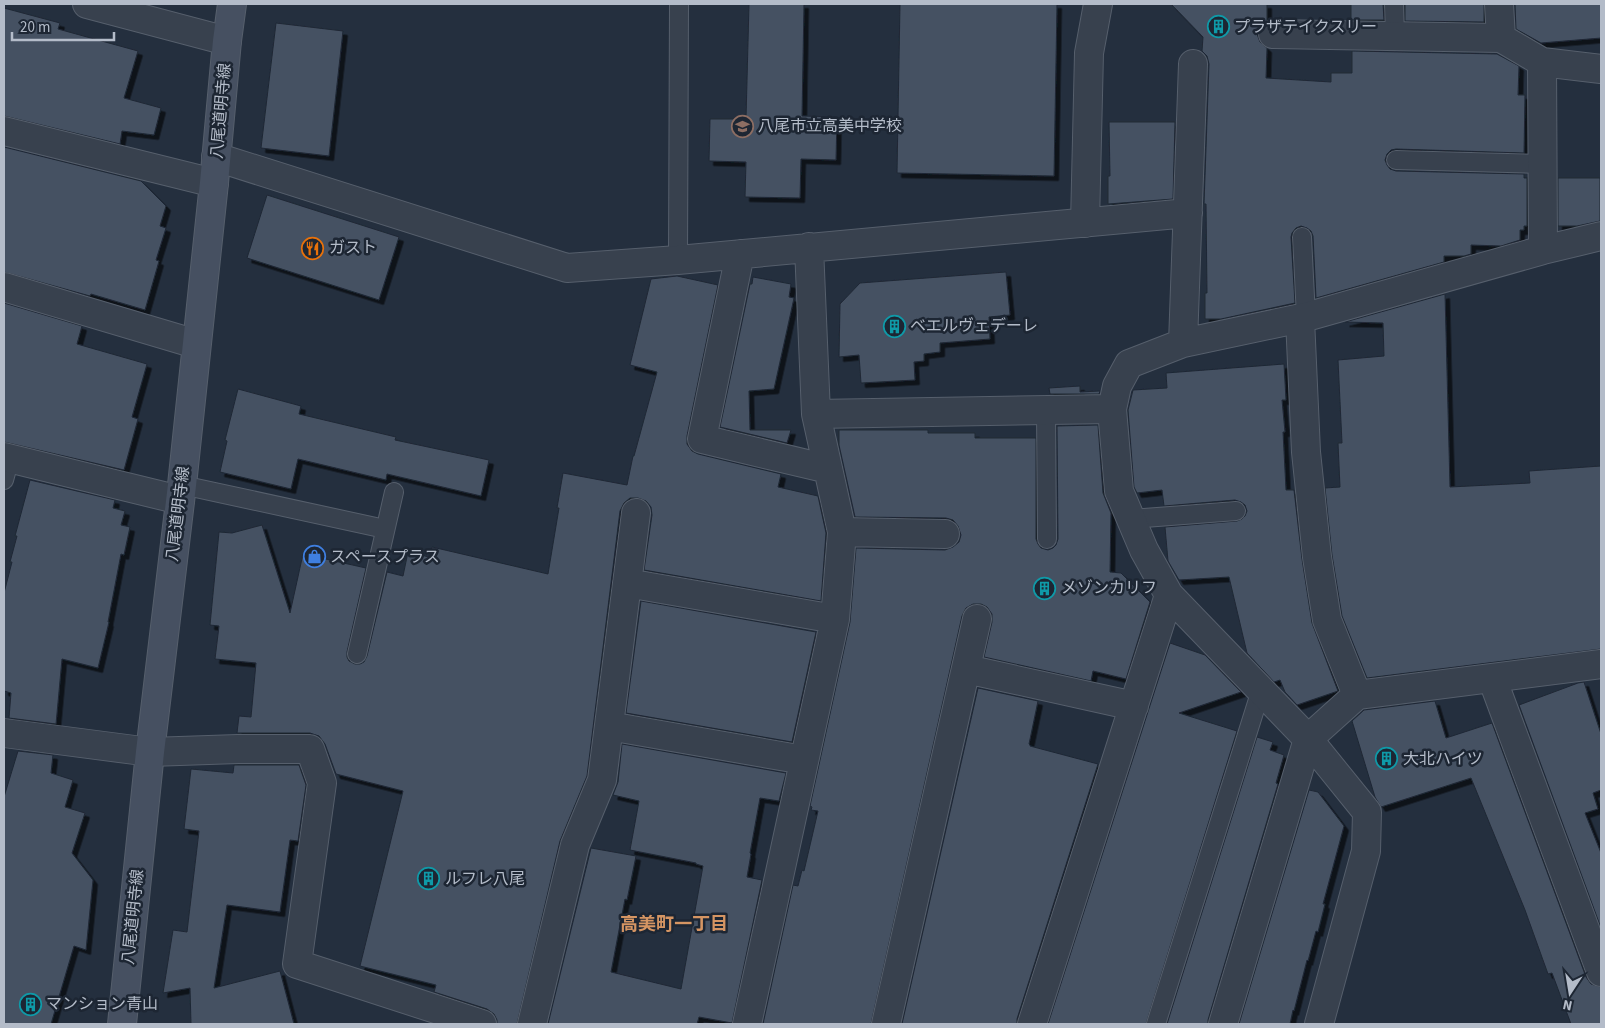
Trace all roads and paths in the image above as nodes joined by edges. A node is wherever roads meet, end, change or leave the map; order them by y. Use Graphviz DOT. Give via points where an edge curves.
graph roads {
  1 [pos="87,4"];
  2 [pos="232,4"];
  3 [pos="679,4"];
  4 [pos="1098,4"];
  5 [pos="1394,4"];
  6 [pos="1500,4"];
  7 [pos="1273,34"];
  8 [pos="1395,36"];
  9 [pos="1501,38"];
  10 [pos="227,42"];
  11 [pos="1542,62"];
  12 [pos="1193,64"];
  13 [pos="1601,69"];
  14 [pos="4,131"];
  15 [pos="1396,160"];
  16 [pos="1542,164"];
  17 [pos="215,170"];
  18 [pos="1188,213"];
  19 [pos="1085,223"];
  20 [pos="1601,236"];
  21 [pos="1302,237"];
  22 [pos="809,247"];
  23 [pos="1543,250"];
  24 [pos="740,254"];
  25 [pos="678,260"];
  26 [pos="4,287"];
  27 [pos="1303,318"];
  28 [pos="1183,343"];
  29 [pos="196,344"];
  30 [pos="1112,409"];
  31 [pos="1046,410"];
  32 [pos="816,414"];
  33 [pos="6,465"];
  34 [pos="828,469"];
  35 [pos="181,492"];
  36 [pos="394,492"];
  37 [pos="1236,511"];
  38 [pos="636,513"];
  39 [pos="1131,519"];
  40 [pos="385,528"];
  41 [pos="842,532"];
  42 [pos="945,534"];
  43 [pos="1047,539"];
  44 [pos="627,583"];
  45 [pos="1169,595"];
  46 [pos="835,619"];
  47 [pos="977,619"];
  48 [pos="357,654"];
  49 [pos="966,669"];
  50 [pos="1600,670"];
  51 [pos="1492,678"];
  52 [pos="1261,690"];
  53 [pos="1357,695"];
  54 [pos="1134,706"];
  55 [pos="609,726"];
  56 [pos="4,733"];
  57 [pos="1308,739"];
  58 [pos="150,752"];
  59 [pos="804,760"];
  60 [pos="1601,969"];
  61 [pos="122,1024"];
  62 [pos="482,1024"];
  63 [pos="532,1024"];
  64 [pos="746,1024"];
  65 [pos="886,1024"];
  66 [pos="1032,1024"];
  67 [pos="1156,1024"];
  68 [pos="1223,1024"];
  69 [pos="1319,1024"];
  1 -- 10 [label="street"];
  2 -- 10 [label="main road, 八尾道明寺線"];
  3 -- 25 [label="lane"];
  4 -- 19 [label="street" via="1089,53"];
  5 -- 8 [label="lane"];
  6 -- 9 [label="street"];
  7 -- 8 [label="street"];
  8 -- 9 [label="street"];
  9 -- 11 [label="street"];
  10 -- 17 [label="main road, 八尾道明寺線"];
  11 -- 13 [label="street"];
  11 -- 16 [label="street"];
  12 -- 18 [label="street"];
  14 -- 17 [label="street"];
  15 -- 16 [label="lane"];
  16 -- 23 [label="street"];
  17 -- 25 [label="street" via="567,268"];
  17 -- 29 [label="main road, 八尾道明寺線"];
  18 -- 19 [label="street"];
  18 -- 28 [label="street"];
  19 -- 22 [label="street"];
  20 -- 23 [label="street"];
  21 -- 27 [label="lane"];
  22 -- 24 [label="street"];
  22 -- 32 [label="street"];
  23 -- 27 [label="street"];
  24 -- 25 [label="street"];
  24 -- 34 [label="street" via="702,439"];
  26 -- 29 [label="street"];
  27 -- 28 [label="street"];
  27 -- 53 [label="street" via="1306,452 1317,557 1327,620"];
  28 -- 30 [label="street" via="1129,364 1117,386"];
  29 -- 35 [label="main road, 八尾道明寺線"];
  30 -- 31 [label="street"];
  30 -- 39 [label="street" via="1119,490"];
  31 -- 32 [label="street"];
  31 -- 43 [label="lane"];
  32 -- 34 [label="street"];
  33 -- 35 [label="street"];
  34 -- 41 [label="street"];
  35 -- 40 [label="lane"];
  35 -- 58 [label="main road, 八尾道明寺線"];
  36 -- 40 [label="lane"];
  37 -- 39 [label="lane"];
  38 -- 44 [label="street"];
  39 -- 45 [label="street"];
  40 -- 48 [label="lane"];
  41 -- 42 [label="street"];
  41 -- 46 [label="street"];
  44 -- 46 [label="street"];
  44 -- 55 [label="street"];
  45 -- 52 [label="street"];
  45 -- 54 [label="street"];
  46 -- 59 [label="street"];
  47 -- 49 [label="street"];
  49 -- 54 [label="street"];
  49 -- 65 [label="street"];
  50 -- 51 [label="street"];
  51 -- 53 [label="street"];
  51 -- 60 [label="street"];
  52 -- 57 [label="street"];
  52 -- 67 [label="lane"];
  53 -- 57 [label="street"];
  54 -- 66 [label="street"];
  55 -- 59 [label="street"];
  55 -- 63 [label="street" via="602,780 576,845"];
  56 -- 58 [label="street"];
  57 -- 68 [label="street"];
  57 -- 69 [label="street" via="1367,812 1366,851"];
  58 -- 61 [label="main road, 八尾道明寺線"];
  58 -- 62 [label="street" via="310,750 322,783 297,964"];
  59 -- 64 [label="street"];
}
